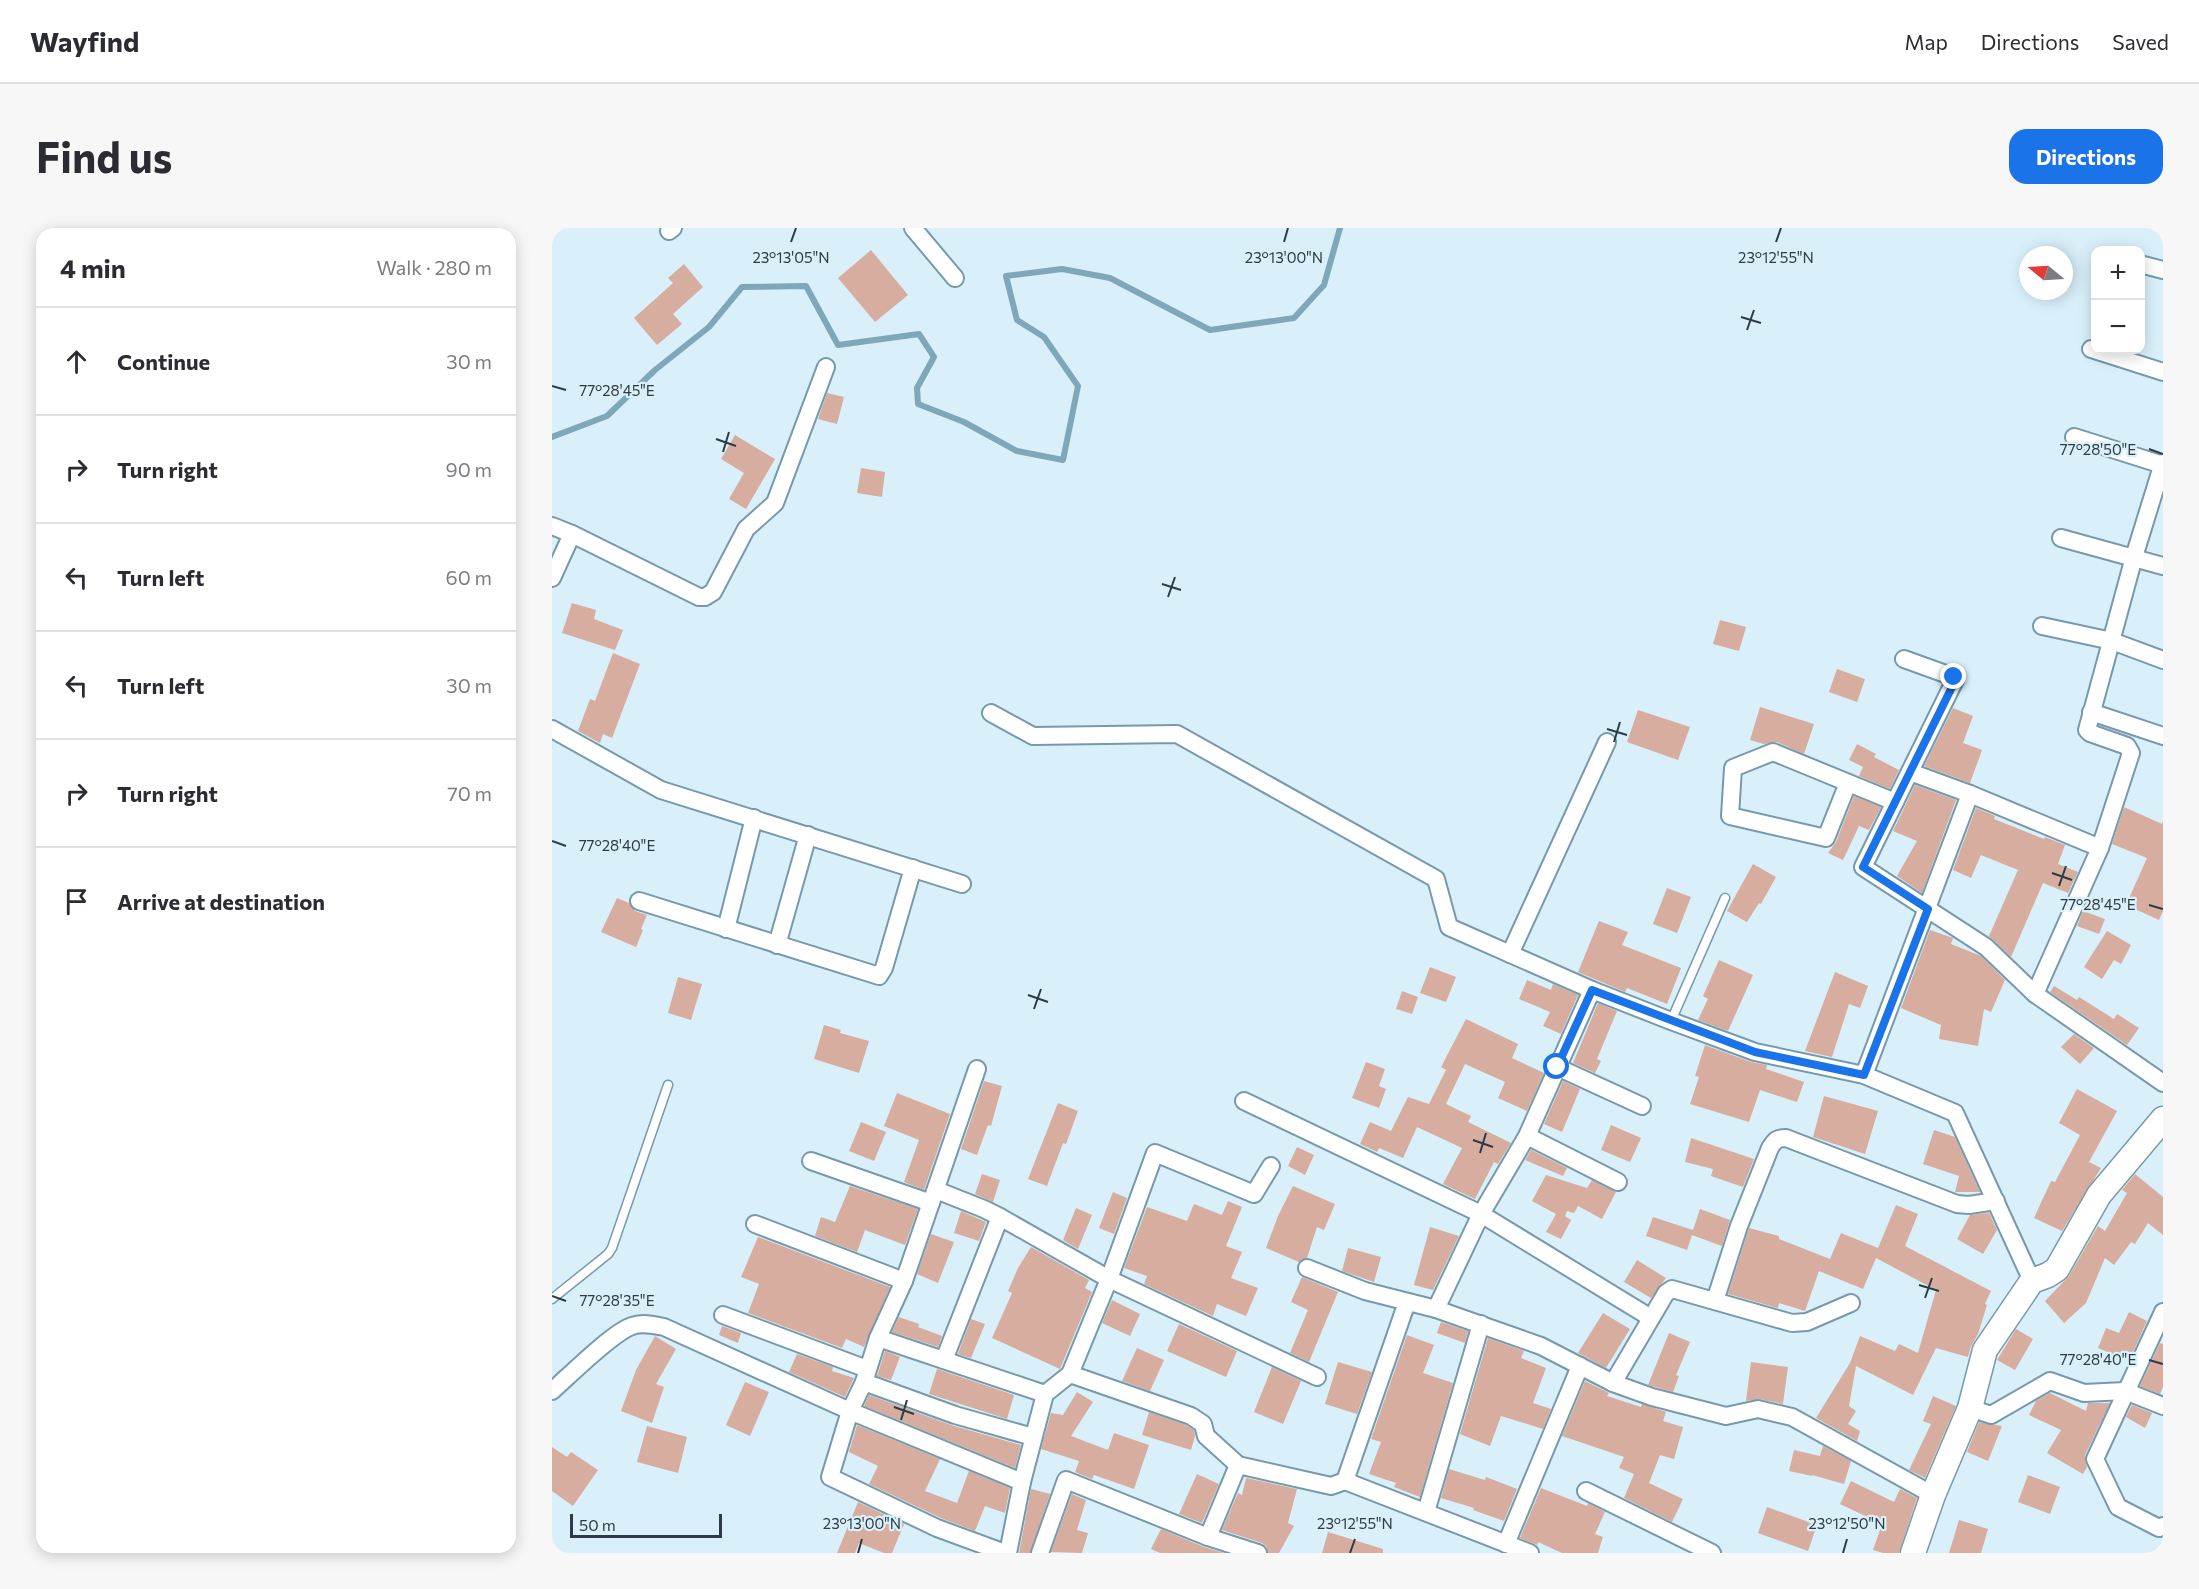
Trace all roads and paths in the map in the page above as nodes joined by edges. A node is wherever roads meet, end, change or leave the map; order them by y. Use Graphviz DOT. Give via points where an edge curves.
graph roads {
  1 [pos="913,228"];
  2 [pos="2145,265"];
  3 [pos="2163,270"];
  4 [pos="955,278"];
  5 [pos="2107,354"];
  6 [pos="826,367"];
  7 [pos="2163,372"];
  8 [pos="2074,437"];
  9 [pos="2163,464"];
  10 [pos="552,526"];
  11 [pos="572,534"];
  12 [pos="2061,538"];
  13 [pos="2134,557"];
  14 [pos="2163,566"];
  15 [pos="552,578"];
  16 [pos="2042,626"];
  17 [pos="2112,641"];
  18 [pos="1904,659"];
  19 [pos="2163,660"];
  20 [pos="2091,712"];
  21 [pos="991,713"];
  22 [pos="552,729"];
  23 [pos="2163,736"];
  24 [pos="1607,742"];
  25 [pos="1910,772"];
  26 [pos="1848,783"];
  27 [pos="1970,794"];
  28 [pos="1895,802"];
  29 [pos="754,818"];
  30 [pos="808,835"];
  31 [pos="2100,848"];
  32 [pos="913,868"];
  33 [pos="962,884"];
  34 [pos="1725,898"];
  35 [pos="639,901"];
  36 [pos="1928,909"];
  37 [pos="726,929"];
  38 [pos="777,945"];
  39 [pos="1510,954"];
  40 [pos="1592,990"];
  41 [pos="2035,994"];
  42 [pos="1671,1021"];
  43 [pos="1557,1067"];
  44 [pos="977,1069"];
  45 [pos="1864,1075"];
  46 [pos="2163,1083"];
  47 [pos="668,1085"];
  48 [pos="1244,1101"];
  49 [pos="1642,1106"];
  50 [pos="2163,1119"];
  51 [pos="1527,1136"];
  52 [pos="811,1161"];
  53 [pos="1271,1166"];
  54 [pos="1618,1182"];
  55 [pos="933,1196"];
  56 [pos="1996,1201"];
  57 [pos="1481,1214"];
  58 [pos="1000,1217"];
  59 [pos="755,1224"];
  60 [pos="1307,1268"];
  61 [pos="1109,1280"];
  62 [pos="904,1281"];
  63 [pos="2031,1281"];
  64 [pos="552,1299"];
  65 [pos="1715,1301"];
  66 [pos="1407,1302"];
  67 [pos="1851,1303"];
  68 [pos="1436,1309"];
  69 [pos="2163,1312"];
  70 [pos="723,1315"];
  71 [pos="1651,1318"];
  72 [pos="1481,1324"];
  73 [pos="878,1338"];
  74 [pos="944,1360"];
  75 [pos="1580,1366"];
  76 [pos="1070,1374"];
  77 [pos="865,1376"];
  78 [pos="1317,1377"];
  79 [pos="1613,1383"];
  80 [pos="552,1391"];
  81 [pos="2126,1391"];
  82 [pos="1045,1394"];
  83 [pos="2163,1406"];
  84 [pos="1970,1408"];
  85 [pos="850,1411"];
  86 [pos="1033,1437"];
  87 [pos="1238,1465"];
  88 [pos="1345,1481"];
  89 [pos="1022,1482"];
  90 [pos="1587,1491"];
  91 [pos="1933,1495"];
  92 [pos="1426,1512"];
  93 [pos="2163,1526"];
  94 [pos="1208,1537"];
  95 [pos="1506,1544"];
  96 [pos="1007,1553"];
  97 [pos="1041,1553"];
  98 [pos="1258,1553"];
  99 [pos="1530,1553"];
  100 [pos="1712,1553"];
  101 [pos="1913,1553"];
  1 -- 4 [label="street"];
  2 -- 3 [label="street"];
  5 -- 7 [label="street"];
  6 -- 11 [label="street" via="775,503 746,529 709,596 699,597"];
  8 -- 9 [label="street"];
  9 -- 13 [label="street"];
  10 -- 11 [label="street"];
  11 -- 15 [label="street"];
  12 -- 13 [label="street"];
  13 -- 14 [label="street"];
  13 -- 17 [label="street"];
  16 -- 17 [label="street"];
  17 -- 19 [label="street"];
  17 -- 20 [label="street"];
  18 -- 25 [label="street" via="1955,680"];
  20 -- 23 [label="street"];
  20 -- 31 [label="street" via="2088,732 2127,746 2131,753"];
  21 -- 39 [label="street" via="1033,736 1177,734 1436,879 1449,927"];
  22 -- 29 [label="street" via="661,790"];
  24 -- 39 [label="street"];
  25 -- 27 [label="street"];
  25 -- 28 [label="street"];
  26 -- 26 [label="street" via="1773,752 1732,768 1730,816 1826,838"];
  26 -- 28 [label="street"];
  27 -- 31 [label="street"];
  27 -- 36 [label="street"];
  28 -- 36 [label="street" via="1863,867"];
  29 -- 30 [label="street"];
  29 -- 37 [label="street"];
  30 -- 32 [label="street"];
  30 -- 38 [label="street"];
  31 -- 41 [label="street"];
  32 -- 33 [label="street"];
  32 -- 38 [label="street" via="879,976"];
  34 -- 42 [label="lane"];
  35 -- 37 [label="street"];
  36 -- 41 [label="street" via="1986,948"];
  36 -- 45 [label="street"];
  37 -- 38 [label="street"];
  39 -- 40 [label="street"];
  40 -- 42 [label="street"];
  40 -- 43 [label="street"];
  41 -- 46 [label="street"];
  42 -- 45 [label="street" via="1755,1052"];
  43 -- 49 [label="street"];
  43 -- 51 [label="street"];
  44 -- 55 [label="street"];
  45 -- 56 [label="street" via="1955,1113"];
  47 -- 64 [label="lane" via="609,1254"];
  48 -- 57 [label="street"];
  50 -- 63 [label="main road" via="2099,1195 2057,1269"];
  51 -- 54 [label="street"];
  51 -- 57 [label="street"];
  52 -- 55 [label="street"];
  53 -- 61 [label="street" via="1254,1194 1155,1153"];
  55 -- 58 [label="street"];
  55 -- 62 [label="street"];
  56 -- 63 [label="street"];
  56 -- 65 [label="street" via="1957,1204 1779,1138 1770,1148 1743,1216"];
  57 -- 68 [label="street"];
  57 -- 71 [label="street"];
  58 -- 61 [label="street"];
  58 -- 74 [label="street"];
  59 -- 62 [label="street"];
  60 -- 66 [label="street" via="1365,1291"];
  61 -- 76 [label="street"];
  61 -- 78 [label="street"];
  62 -- 73 [label="street"];
  63 -- 84 [label="main road" via="1985,1350"];
  65 -- 67 [label="street" via="1792,1323 1807,1322"];
  65 -- 71 [label="street" via="1672,1289"];
  66 -- 68 [label="street"];
  66 -- 88 [label="street"];
  68 -- 72 [label="street"];
  69 -- 81 [label="street"];
  70 -- 77 [label="street"];
  71 -- 79 [label="street"];
  72 -- 75 [label="street" via="1541,1346"];
  72 -- 92 [label="street"];
  73 -- 74 [label="street"];
  73 -- 77 [label="street"];
  74 -- 82 [label="street"];
  75 -- 79 [label="street"];
  75 -- 95 [label="street"];
  76 -- 82 [label="street"];
  76 -- 87 [label="street" via="1191,1416 1203,1424 1206,1436"];
  77 -- 85 [label="street"];
  77 -- 86 [label="street" via="955,1415"];
  79 -- 91 [label="street" via="1726,1416 1758,1409 1792,1417"];
  80 -- 85 [label="street" via="616,1335 631,1326 646,1324 664,1327"];
  81 -- 83 [label="street"];
  81 -- 84 [label="street" via="2084,1393 2050,1381 1991,1415"];
  81 -- 93 [label="street" via="2095,1459 2118,1507 2159,1528"];
  82 -- 86 [label="street"];
  84 -- 91 [label="main road"];
  85 -- 89 [label="street"];
  85 -- 96 [label="street" via="830,1477 937,1527"];
  86 -- 89 [label="street"];
  87 -- 88 [label="street" via="1331,1486"];
  87 -- 94 [label="street"];
  88 -- 92 [label="street"];
  89 -- 96 [label="street"];
  90 -- 100 [label="street"];
  91 -- 101 [label="main road"];
  92 -- 95 [label="street"];
  94 -- 97 [label="street" via="1066,1480"];
  94 -- 98 [label="street"];
  95 -- 99 [label="street"];
}
